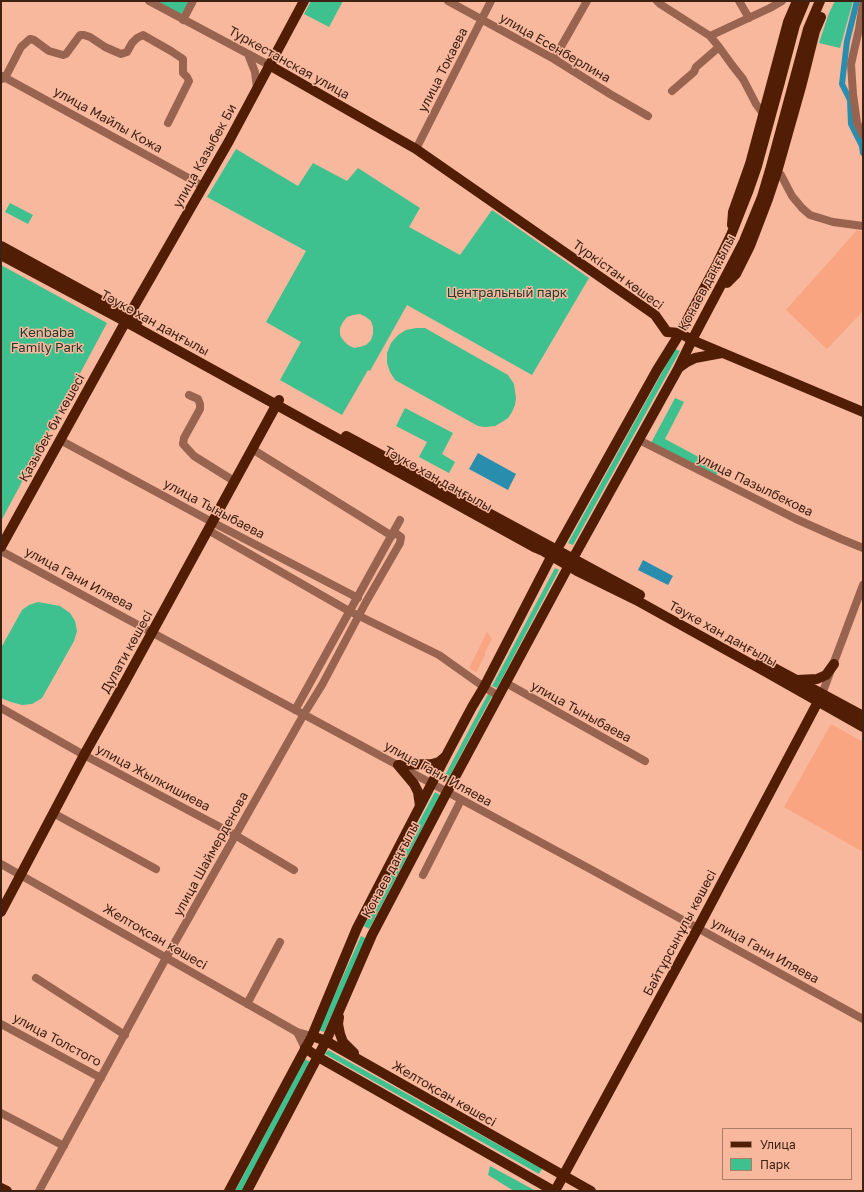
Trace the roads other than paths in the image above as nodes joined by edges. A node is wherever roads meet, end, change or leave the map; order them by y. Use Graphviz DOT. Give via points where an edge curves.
graph roads {
  1 [pos="149,1"];
  2 [pos="193,1"];
  3 [pos="304,1"];
  4 [pos="448,1"];
  5 [pos="491,1"];
  6 [pos="587,1"];
  7 [pos="657,1"];
  8 [pos="739,1"];
  9 [pos="782,1"];
  10 [pos="797,1"];
  11 [pos="805,1"];
  12 [pos="820,1"];
  13 [pos="827,1"];
  14 [pos="863,4"];
  15 [pos="749,18"];
  16 [pos="482,19"];
  17 [pos="183,20"];
  18 [pos="862,20"];
  19 [pos="710,36"];
  20 [pos="792,38"];
  21 [pos="719,47"];
  22 [pos="781,49"];
  23 [pos="248,54"];
  24 [pos="554,59"];
  25 [pos="269,65"];
  26 [pos="2,77"];
  27 [pos="257,88"];
  28 [pos="672,91"];
  29 [pos="764,115"];
  30 [pos="648,116"];
  31 [pos="168,123"];
  32 [pos="863,135"];
  33 [pos="416,149"];
  34 [pos="777,172"];
  35 [pos="203,186"];
  36 [pos="758,226"];
  37 [pos="863,226"];
  38 [pos="748,232"];
  39 [pos="731,235"];
  40 [pos="1,246"];
  41 [pos="1,256"];
  42 [pos="718,291"];
  43 [pos="655,315"];
  44 [pos="127,319"];
  45 [pos="680,333"];
  46 [pos="692,340"];
  47 [pos="722,353"];
  48 [pos="663,359"];
  49 [pos="678,369"];
  50 [pos="189,394"];
  51 [pos="278,402"];
  52 [pos="863,412"];
  53 [pos="60,440"];
  54 [pos="639,440"];
  55 [pos="252,449"];
  56 [pos="234,481"];
  57 [pos="400,520"];
  58 [pos="210,526"];
  59 [pos="393,534"];
  60 [pos="1,547"];
  61 [pos="536,548"];
  62 [pos="863,548"];
  63 [pos="1,550"];
  64 [pos="554,553"];
  65 [pos="571,562"];
  66 [pos="543,573"];
  67 [pos="863,585"];
  68 [pos="358,598"];
  69 [pos="350,610"];
  70 [pos="359,616"];
  71 [pos="152,633"];
  72 [pos="834,664"];
  73 [pos="796,680"];
  74 [pos="506,684"];
  75 [pos="484,687"];
  76 [pos="499,696"];
  77 [pos="821,698"];
  78 [pos="1,708"];
  79 [pos="295,710"];
  80 [pos="304,714"];
  81 [pos="863,716"];
  82 [pos="863,727"];
  83 [pos="84,755"];
  84 [pos="446,756"];
  85 [pos="645,761"];
  86 [pos="398,765"];
  87 [pos="432,784"];
  88 [pos="447,792"];
  89 [pos="461,800"];
  90 [pos="420,806"];
  91 [pos="53,813"];
  92 [pos="235,835"];
  93 [pos="1,864"];
  94 [pos="156,869"];
  95 [pos="294,870"];
  96 [pos="21,875"];
  97 [pos="423,875"];
  98 [pos="1,912"];
  99 [pos="357,928"];
  100 [pos="698,928"];
  101 [pos="372,935"];
  102 [pos="280,942"];
  103 [pos="166,958"];
  104 [pos="36,978"];
  105 [pos="247,1004"];
  106 [pos="340,1010"];
  107 [pos="863,1019"];
  108 [pos="1,1024"];
  109 [pos="297,1032"];
  110 [pos="125,1035"];
  111 [pos="312,1036"];
  112 [pos="326,1041"];
  113 [pos="306,1048"];
  114 [pos="318,1057"];
  115 [pos="375,1069"];
  116 [pos="101,1078"];
  117 [pos="1,1113"];
  118 [pos="64,1146"];
  119 [pos="563,1176"];
  120 [pos="1,1188"];
  121 [pos="7,1191"];
  122 [pos="39,1191"];
  123 [pos="229,1191"];
  124 [pos="247,1191"];
  125 [pos="554,1191"];
  126 [pos="591,1191"];
  1 -- 17 [label="street, Туркестанская улица"];
  2 -- 17 [label="street"];
  3 -- 25 [label="main road, улица Казыбек Би"];
  4 -- 16 [label="street, улица Есенберлина"];
  5 -- 16 [label="street, улица Токаева"];
  6 -- 24 [label="street"];
  7 -- 19 [label="street"];
  8 -- 15 [label="street"];
  9 -- 15 [label="street"];
  10 -- 22 [label="main road"];
  11 -- 20 [label="main road, Қонаев даңғылы"];
  12 -- 38 [label="main road, Қонаев даңғылы" via="808,29 770,170"];
  13 -- 34 [label="main road" via="815,31"];
  14 -- 18 [label="street"];
  15 -- 19 [label="street"];
  16 -- 24 [label="street, улица Есенберлина"];
  16 -- 33 [label="street, улица Токаева"];
  17 -- 23 [label="street, Туркестанская улица"];
  18 -- 32 [label="street" via="851,64 857,123"];
  19 -- 21 [label="street"];
  20 -- 22 [label="main road"];
  20 -- 39 [label="main road, Қонаев даңғылы" via="757,166"];
  21 -- 28 [label="street"];
  21 -- 29 [label="street"];
  22 -- 29 [label="main road"];
  23 -- 25 [label="street, Туркестанская улица"];
  23 -- 27 [label="street" via="255,72"];
  24 -- 30 [label="street, улица Есенберлина"];
  25 -- 27 [label="main road, улица Казыбек Би"];
  25 -- 33 [label="main road, Туркестанская улица"];
  26 -- 31 [label="street" via="21,47 30,39 49,51 63,55 80,35 84,35 121,54 128,52 137,38 143,35 183,59 183,73 189,81"];
  26 -- 35 [label="street, улица Майлы Кожа"];
  27 -- 35 [label="main road, улица Казыбек Би"];
  29 -- 39 [label="main road" via="733,212"];
  33 -- 43 [label="main road, Түркістан көшесі"];
  34 -- 36 [label="main road"];
  34 -- 37 [label="street" via="792,196 810,215 833,222"];
  35 -- 44 [label="main road, улица Казыбек Би"];
  36 -- 38 [label="main road"];
  36 -- 42 [label="main road" via="736,274"];
  38 -- 42 [label="main road, Қонаев даңғылы"];
  39 -- 45 [label="main road, Қонаев даңғылы"];
  40 -- 44 [label="main road, Тәуке хан даңғылы"];
  41 -- 44 [label="main road, Тәуке хан даңғылы"];
  42 -- 46 [label="main road, Қонаев даңғылы"];
  43 -- 45 [label="main road, Түркістан көшесі" via="667,332"];
  43 -- 48 [label="main road" via="663,331"];
  44 -- 51 [label="main road, Тәуке хан даңғылы"];
  44 -- 53 [label="main road, Қазыбек би көшесі"];
  45 -- 46 [label="main road, Түркістан көшесі"];
  45 -- 48 [label="main road, Қонаев даңғылы"];
  46 -- 47 [label="main road, Түркістан көшесі"];
  46 -- 49 [label="main road, Қонаев даңғылы"];
  47 -- 49 [label="main road" via="695,358"];
  47 -- 52 [label="main road, Түркістан көшесі"];
  48 -- 64 [label="main road, Қонаев даңғылы"];
  49 -- 54 [label="main road, Қонаев даңғылы"];
  50 -- 56 [label="street" via="198,400 200,409 182,444 194,456"];
  51 -- 55 [label="main road, Дулати көшесі"];
  51 -- 61 [label="main road, Тәуке хан даңғылы"];
  51 -- 64 [label="main road, Тәуке хан даңғылы"];
  53 -- 58 [label="street, улица Тыныбаева"];
  53 -- 60 [label="main road, Қазыбек би көшесі"];
  54 -- 62 [label="street, улица Пазылбекова" via="796,519"];
  54 -- 65 [label="main road, Қонаев даңғылы"];
  55 -- 56 [label="main road, Дулати көшесі"];
  55 -- 59 [label="street"];
  56 -- 58 [label="main road, Дулати көшесі"];
  57 -- 59 [label="street"];
  58 -- 68 [label="street, улица Тыныбаева"];
  58 -- 69 [label="street, улица Тыныбаева"];
  58 -- 71 [label="main road, Дулати көшесі"];
  59 -- 68 [label="street"];
  59 -- 70 [label="street, улица Шаймерденова" via="401,536 400,543"];
  61 -- 64 [label="main road, Тәуке хан даңғылы"];
  61 -- 66 [label="main road" via="544,558"];
  63 -- 71 [label="street, улица Гани Иляева"];
  64 -- 65 [label="main road, Тәуке хан даңғылы"];
  64 -- 66 [label="main road, Қонаев даңғылы"];
  65 -- 73 [label="main road, Тәуке хан даңғылы"];
  65 -- 74 [label="main road, Қонаев даңғылы"];
  65 -- 77 [label="main road, Тәуке хан даңғылы" via="751,663"];
  66 -- 75 [label="main road, Қонаев даңғылы"];
  67 -- 72 [label="street"];
  68 -- 69 [label="street"];
  69 -- 70 [label="street, улица Тыныбаева"];
  69 -- 79 [label="street"];
  70 -- 75 [label="street, улица Тыныбаева" via="439,655"];
  70 -- 80 [label="street, улица Шаймерденова"];
  71 -- 79 [label="street, улица Гани Иляева"];
  71 -- 83 [label="main road, Дулати көшесі"];
  72 -- 73 [label="main road" via="826,675 817,679"];
  72 -- 77 [label="street"];
  73 -- 77 [label="main road, Тәуке хан даңғылы"];
  74 -- 76 [label="main road, Қонаев даңғылы"];
  74 -- 85 [label="street, улица Тыныбаева"];
  75 -- 76 [label="street, улица Тыныбаева"];
  75 -- 84 [label="main road, Қонаев даңғылы"];
  76 -- 88 [label="main road, Қонаев даңғылы"];
  77 -- 81 [label="main road, Тәуке хан даңғылы"];
  77 -- 82 [label="main road, Тәуке хан даңғылы"];
  77 -- 100 [label="main road, Байтұрсынұлы көшесі"];
  78 -- 83 [label="street, улица Жылкишиева"];
  79 -- 80 [label="street, улица Гани Иляева"];
  80 -- 86 [label="street, улица Гани Иляева"];
  80 -- 92 [label="street, улица Шаймерденова"];
  83 -- 91 [label="main road, Дулати көшесі"];
  83 -- 92 [label="street, улица Жылкишиева"];
  84 -- 86 [label="main road" via="432,764"];
  84 -- 87 [label="main road, Қонаев даңғылы"];
  86 -- 87 [label="street, улица Гани Иляева"];
  86 -- 90 [label="main road" via="414,784"];
  87 -- 88 [label="street, улица Гани Иляева"];
  87 -- 90 [label="main road, Қонаев даңғылы"];
  88 -- 89 [label="street, улица Гани Иляева"];
  88 -- 101 [label="main road, Қонаев даңғылы"];
  89 -- 97 [label="street"];
  89 -- 100 [label="street, улица Гани Иляева"];
  90 -- 99 [label="main road, Қонаев даңғылы"];
  91 -- 94 [label="street"];
  91 -- 96 [label="main road, Дулати көшесі"];
  92 -- 95 [label="street, улица Жылкишиева"];
  92 -- 103 [label="street, улица Шаймерденова"];
  93 -- 96 [label="street, Желтоқсан көшесі"];
  96 -- 98 [label="main road, Дулати көшесі"];
  96 -- 103 [label="street, Желтоқсан көшесі"];
  99 -- 101 [label="main road"];
  99 -- 111 [label="main road, Қонаев даңғылы"];
  100 -- 107 [label="street, улица Гани Иляева"];
  100 -- 119 [label="main road, Байтұрсынұлы көшесі"];
  101 -- 106 [label="main road, Қонаев даңғылы"];
  102 -- 105 [label="street"];
  103 -- 105 [label="street, Желтоқсан көшесі"];
  103 -- 110 [label="street, улица Шаймерденова"];
  104 -- 110 [label="street"];
  105 -- 109 [label="street, Желтоқсан көшесі"];
  106 -- 112 [label="main road, Қонаев даңғылы"];
  106 -- 115 [label="main road" via="338,1024 343,1042"];
  108 -- 116 [label="street, улица Толстого"];
  109 -- 111 [label="street, Желтоқсан көшесі"];
  109 -- 113 [label="street"];
  110 -- 116 [label="street, улица Шаймерденова"];
  111 -- 112 [label="main road, Желтоқсан көшесі"];
  111 -- 113 [label="main road, Қонаев даңғылы"];
  112 -- 114 [label="main road, Қонаев даңғылы"];
  112 -- 115 [label="main road, Желтоқсан көшесі"];
  113 -- 114 [label="main road"];
  113 -- 123 [label="main road, Қонаев даңғылы"];
  114 -- 124 [label="main road, Қонаев даңғылы"];
  114 -- 125 [label="main road"];
  115 -- 119 [label="main road, Желтоқсан көшесі"];
  116 -- 118 [label="street, улица Шаймерденова"];
  117 -- 118 [label="street"];
  118 -- 122 [label="street, улица Шаймерденова"];
  119 -- 125 [label="main road, Байтұрсынұлы көшесі"];
  119 -- 126 [label="main road, Желтоқсан көшесі"];
  120 -- 121 [label="main road"];
}
